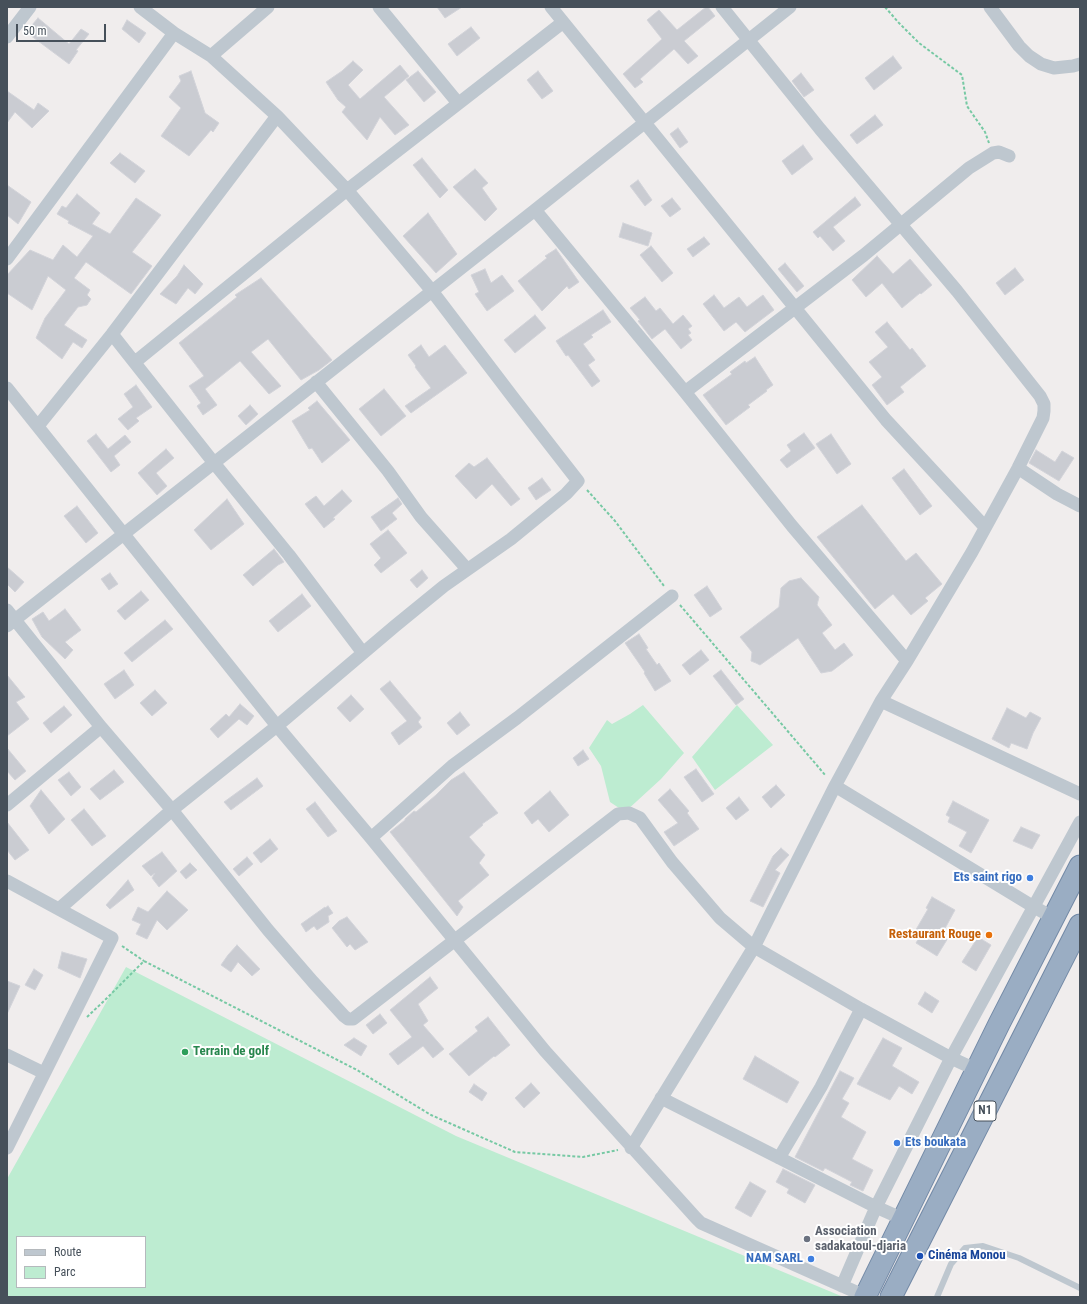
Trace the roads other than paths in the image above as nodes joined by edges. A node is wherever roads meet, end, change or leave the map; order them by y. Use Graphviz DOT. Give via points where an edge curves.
graph roads {
  1 [pos="30,7"];
  2 [pos="140,7"];
  3 [pos="268,7"];
  4 [pos="378,7"];
  5 [pos="551,7"];
  6 [pos="722,7"];
  7 [pos="790,7"];
  8 [pos="990,7"];
  9 [pos="562,23"];
  10 [pos="174,33"];
  11 [pos="7,38"];
  12 [pos="748,41"];
  13 [pos="211,56"];
  14 [pos="1080,64"];
  15 [pos="458,103"];
  16 [pos="277,116"];
  17 [pos="644,122"];
  18 [pos="1009,156"];
  19 [pos="347,190"];
  20 [pos="535,210"];
  21 [pos="902,225"];
  22 [pos="7,259"];
  23 [pos="432,291"];
  24 [pos="796,308"];
  25 [pos="112,334"];
  26 [pos="135,362"];
  27 [pos="316,382"];
  28 [pos="7,388"];
  29 [pos="685,392"];
  30 [pos="38,426"];
  31 [pos="214,463"];
  32 [pos="1018,468"];
  33 [pos="1080,506"];
  34 [pos="985,527"];
  35 [pos="123,534"];
  36 [pos="467,569"];
  37 [pos="672,596"];
  38 [pos="10,618"];
  39 [pos="363,653"];
  40 [pos="907,661"];
  41 [pos="881,700"];
  42 [pos="277,726"];
  43 [pos="101,727"];
  44 [pos="835,786"];
  45 [pos="1080,794"];
  46 [pos="7,805"];
  47 [pos="172,810"];
  48 [pos="1080,822"];
  49 [pos="371,838"];
  50 [pos="1080,866"];
  51 [pos="7,881"];
  52 [pos="1034,907"];
  53 [pos="59,909"];
  54 [pos="1054,918"];
  55 [pos="1080,925"];
  56 [pos="454,939"];
  57 [pos="754,947"];
  58 [pos="861,1009"];
  59 [pos="7,1055"];
  60 [pos="951,1058"];
  61 [pos="977,1070"];
  62 [pos="44,1072"];
  63 [pos="661,1098"];
  64 [pos="7,1148"];
  65 [pos="631,1148"];
  66 [pos="779,1158"];
  67 [pos="876,1207"];
  68 [pos="902,1219"];
  69 [pos="842,1286"];
  70 [pos="1080,1288"];
  71 [pos="865,1297"];
  72 [pos="892,1297"];
  73 [pos="937,1297"];
  1 -- 11 [label="street"];
  2 -- 10 [label="street"];
  3 -- 13 [label="street"];
  4 -- 15 [label="street"];
  5 -- 9 [label="street"];
  6 -- 12 [label="street"];
  7 -- 12 [label="street"];
  8 -- 14 [label="street" via="1019,46 1041,64 1054,68"];
  9 -- 15 [label="street"];
  9 -- 17 [label="street"];
  10 -- 13 [label="street"];
  10 -- 22 [label="street"];
  12 -- 17 [label="street"];
  12 -- 21 [label="street"];
  13 -- 16 [label="street"];
  15 -- 19 [label="street"];
  16 -- 19 [label="street"];
  16 -- 25 [label="street"];
  17 -- 20 [label="street"];
  17 -- 24 [label="street"];
  18 -- 21 [label="street" via="999,152 987,156 956,178"];
  19 -- 23 [label="street"];
  19 -- 26 [label="street"];
  20 -- 23 [label="street"];
  20 -- 29 [label="street"];
  21 -- 24 [label="street"];
  21 -- 32 [label="street" via="972,310 1044,404 1043,418"];
  23 -- 27 [label="street"];
  23 -- 36 [label="street" via="578,481 511,539"];
  24 -- 29 [label="street"];
  24 -- 34 [label="street" via="886,420"];
  25 -- 26 [label="street"];
  25 -- 30 [label="street"];
  26 -- 31 [label="street"];
  27 -- 31 [label="street"];
  27 -- 36 [label="street" via="421,516"];
  28 -- 30 [label="street"];
  29 -- 40 [label="street" via="792,526"];
  30 -- 35 [label="street"];
  31 -- 35 [label="street"];
  31 -- 39 [label="street" via="289,555"];
  32 -- 33 [label="street"];
  32 -- 34 [label="street"];
  34 -- 40 [label="street"];
  35 -- 38 [label="street"];
  35 -- 42 [label="street"];
  36 -- 39 [label="street"];
  37 -- 49 [label="street" via="452,766"];
  38 -- 43 [label="street"];
  39 -- 42 [label="street"];
  40 -- 41 [label="street"];
  41 -- 44 [label="street"];
  41 -- 45 [label="street"];
  42 -- 47 [label="street"];
  42 -- 49 [label="street"];
  43 -- 46 [label="street"];
  43 -- 47 [label="street"];
  44 -- 52 [label="street"];
  44 -- 57 [label="street"];
  47 -- 53 [label="street"];
  47 -- 56 [label="street" via="268,930 348,1019 353,1019"];
  48 -- 52 [label="street"];
  49 -- 56 [label="street"];
  50 -- 54 [label="highway, N1"];
  51 -- 53 [label="street"];
  52 -- 54 [label="street"];
  52 -- 60 [label="street"];
  53 -- 62 [label="street" via="112,938"];
  54 -- 61 [label="highway, N1"];
  55 -- 72 [label="highway, N1"];
  56 -- 57 [label="street" via="618,814 629,813 640,818 672,862 720,918"];
  56 -- 65 [label="street" via="545,1051"];
  57 -- 58 [label="street"];
  57 -- 63 [label="street"];
  58 -- 60 [label="street"];
  58 -- 66 [label="street" via="821,1087"];
  59 -- 62 [label="street"];
  60 -- 61 [label="street"];
  60 -- 67 [label="street"];
  61 -- 68 [label="highway, N1"];
  62 -- 64 [label="street"];
  63 -- 65 [label="street"];
  63 -- 66 [label="street"];
  65 -- 69 [label="street" via="701,1223"];
  66 -- 67 [label="street"];
  67 -- 68 [label="street"];
  67 -- 69 [label="street"];
  68 -- 71 [label="highway, N1"];
  69 -- 71 [label="street"];
  70 -- 73 [label="lane" via="1019,1258 983,1246 965,1248 951,1264"];
}
